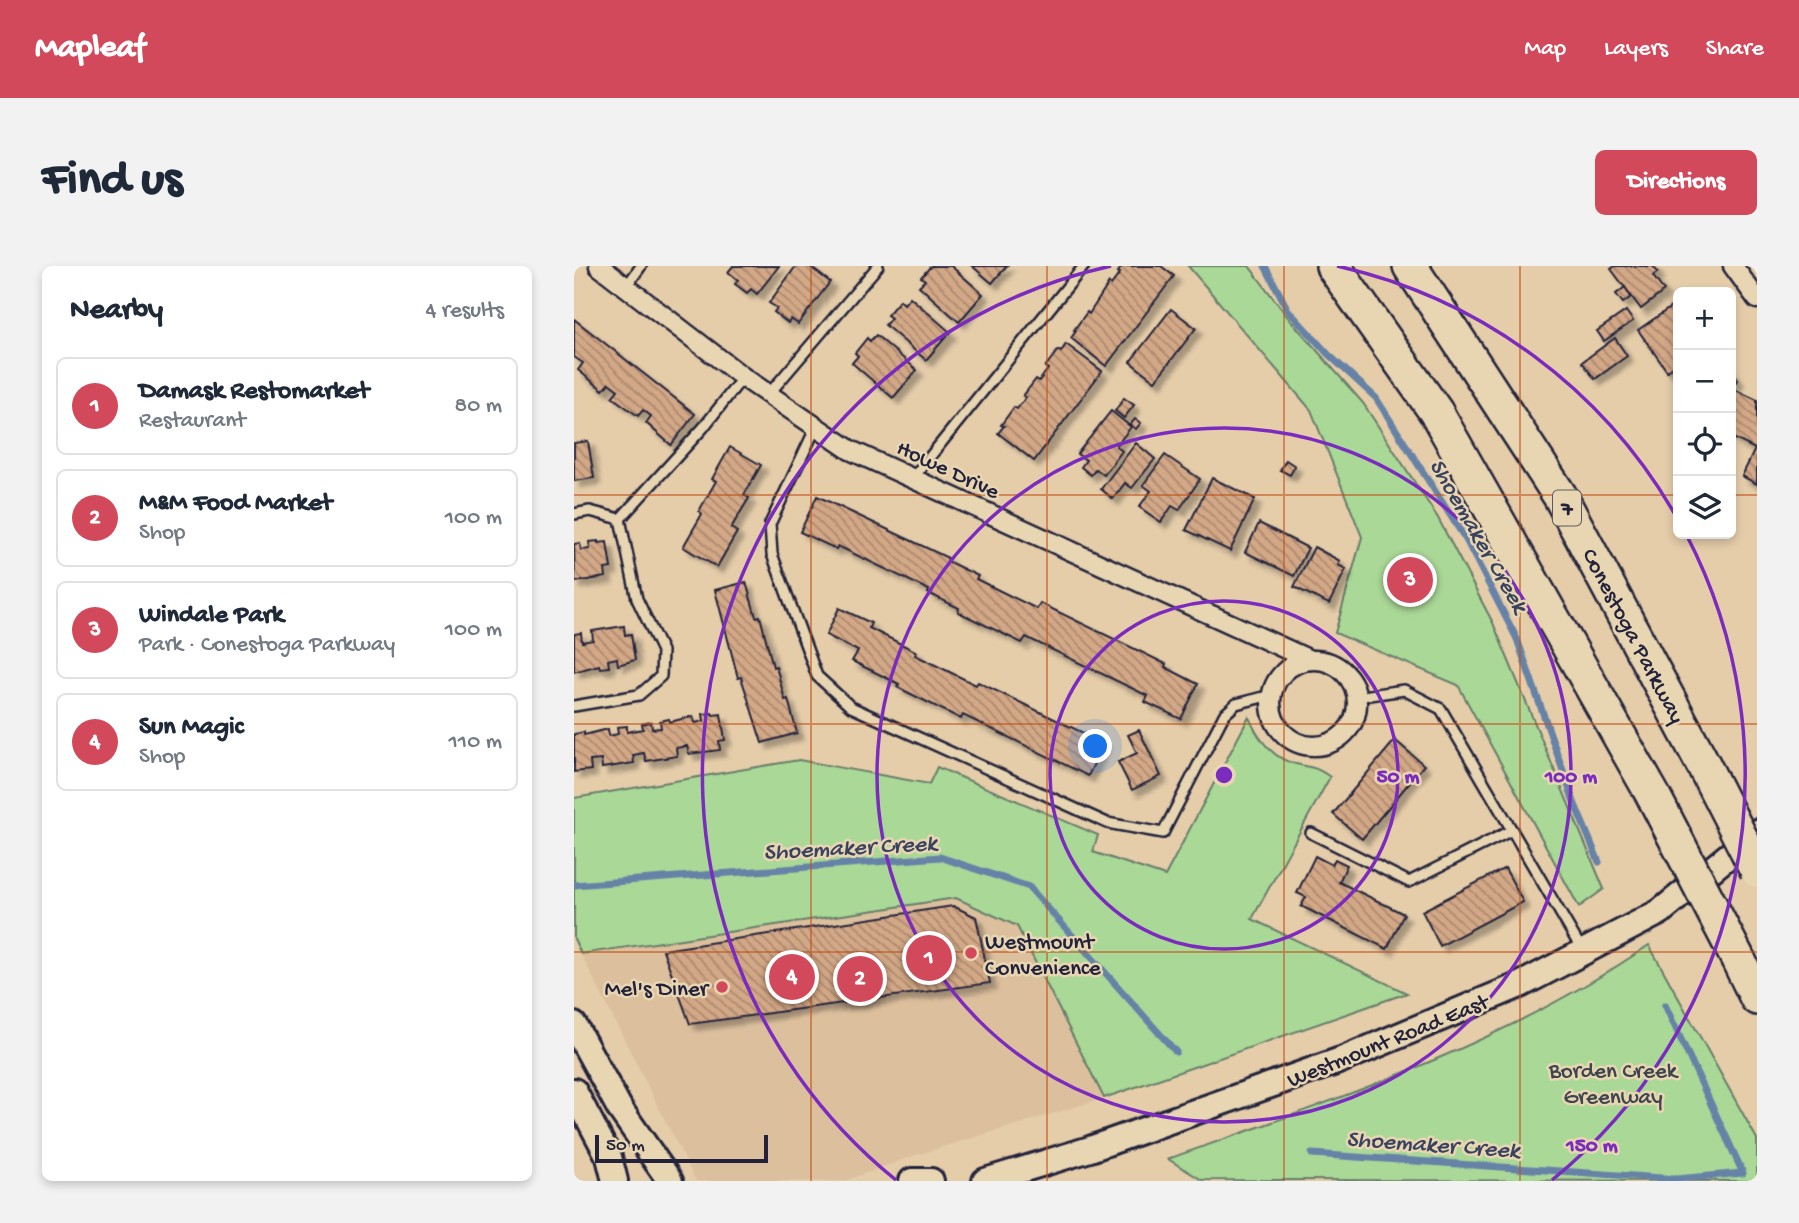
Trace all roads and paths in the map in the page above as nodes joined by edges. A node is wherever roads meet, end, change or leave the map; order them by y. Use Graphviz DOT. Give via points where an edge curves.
graph roads {
  1 [pos="599,266"];
  2 [pos="641,266"];
  3 [pos="878,266"];
  4 [pos="1084,266"];
  5 [pos="1333,266"];
  6 [pos="1410,266"];
  7 [pos="1733,266"];
  8 [pos="625,288"];
  9 [pos="1757,299"];
  10 [pos="743,377"];
  11 [pos="768,396"];
  12 [pos="816,427"];
  13 [pos="912,479"];
  14 [pos="574,514"];
  15 [pos="620,519"];
  16 [pos="1310,660"];
  17 [pos="1271,695"];
  18 [pos="1356,697"];
  19 [pos="574,706"];
  20 [pos="1512,830"];
  21 [pos="1757,832"];
  22 [pos="1311,834"];
  23 [pos="1757,870"];
  24 [pos="1583,952"];
  25 [pos="1757,998"];
  26 [pos="574,1025"];
  27 [pos="574,1091"];
  28 [pos="608,1169"];
  29 [pos="674,1180"];
  30 [pos="615,1181"];
  31 [pos="912,1181"];
  32 [pos="931,1181"];
  33 [pos="985,1181"];
  1 -- 8 [label="street, Howe Drive"];
  2 -- 8 [label="lane"];
  3 -- 11 [label="lane"];
  4 -- 13 [label="lane"];
  5 -- 25 [label="highway, bridge" via="1436,412 1654,797"];
  6 -- 23 [label="highway, Conestoga Parkway / 7, bridge" via="1560,496"];
  7 -- 9 [label="street"];
  8 -- 10 [label="street, Howe Drive"];
  10 -- 11 [label="street, Howe Drive"];
  10 -- 15 [label="lane"];
  11 -- 12 [label="street, Howe Drive"];
  12 -- 13 [label="street, Howe Drive" via="849,450"];
  12 -- 17 [label="lane" via="770,524 772,554 817,676 851,707 1107,823 1163,833 1224,715 1236,704"];
  13 -- 16 [label="street, Howe Drive"];
  14 -- 15 [label="lane" via="590,511"];
  15 -- 19 [label="lane" via="637,599 662,651 661,676 639,695"];
  16 -- 17 [label="street" via="1285,671"];
  16 -- 18 [label="street, Howe Drive" via="1335,665 1345,673"];
  17 -- 18 [label="street" via="1271,709 1283,733 1306,745 1319,745 1343,734 1352,723"];
  18 -- 20 [label="lane" via="1404,690 1441,709"];
  20 -- 22 [label="lane" via="1409,882"];
  20 -- 24 [label="lane"];
  21 -- 24 [label="main road, Westmount Road East" via="1660,912"];
  24 -- 33 [label="main road, Westmount Road East" via="1520,985 1341,1060"];
  26 -- 29 [label="main road" via="620,1109"];
  27 -- 28 [label="main road"];
  28 -- 30 [label="main road"];
  31 -- 32 [label="main road"];
}
